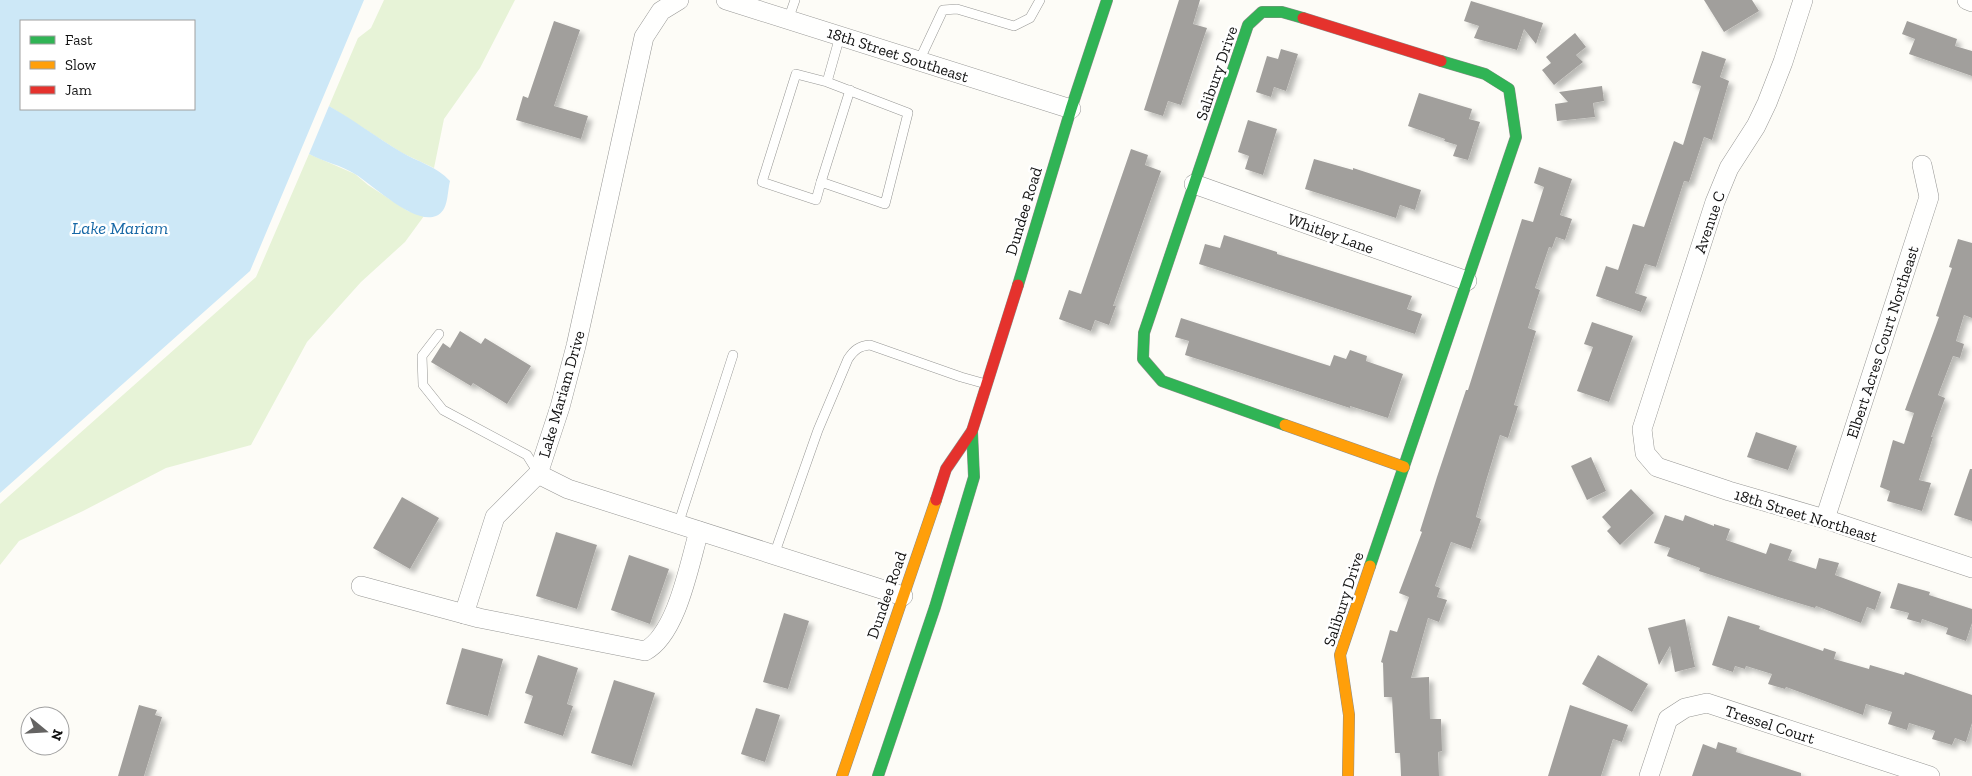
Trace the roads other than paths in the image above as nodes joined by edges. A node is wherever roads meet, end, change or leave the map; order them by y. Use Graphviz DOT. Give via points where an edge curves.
graph roads {
  1 [pos="726,0"];
  2 [pos="794,0"];
  3 [pos="1040,0"];
  4 [pos="1108,0"];
  5 [pos="1803,0"];
  6 [pos="1968,0"];
  7 [pos="675,2"];
  8 [pos="1972,2"];
  9 [pos="788,20"];
  10 [pos="840,36"];
  11 [pos="919,61"];
  12 [pos="827,82"];
  13 [pos="850,90"];
  14 [pos="1071,109"];
  15 [pos="1922,165"];
  16 [pos="821,182"];
  17 [pos="1194,184"];
  18 [pos="1467,281"];
  19 [pos="439,334"];
  20 [pos="732,355"];
  21 [pos="987,384"];
  22 [pos="972,431"];
  23 [pos="1645,453"];
  24 [pos="1404,467"];
  25 [pos="538,474"];
  26 [pos="1825,519"];
  27 [pos="678,525"];
  28 [pos="699,531"];
  29 [pos="774,556"];
  30 [pos="1972,568"];
  31 [pos="361,586"];
  32 [pos="903,596"];
  33 [pos="464,614"];
  34 [pos="842,776"];
  35 [pos="878,776"];
  36 [pos="1348,776"];
  37 [pos="1649,776"];
  38 [pos="1930,776"];
  1 -- 9 [label="street, 18th Street Southeast"];
  2 -- 9 [label="lane"];
  3 -- 11 [label="lane" via="1030,18 1014,26 958,10 943,10"];
  4 -- 14 [label="street, Dundee Road"];
  5 -- 23 [label="street, Avenue C" via="1767,103 1729,168 1715,202 1642,429"];
  6 -- 8 [label="street"];
  7 -- 25 [label="street, Lake Mariam Drive" via="661,11 644,37 576,346"];
  9 -- 10 [label="street, 18th Street Southeast"];
  10 -- 11 [label="street, 18th Street Southeast"];
  10 -- 12 [label="lane"];
  11 -- 14 [label="street, 18th Street Southeast"];
  12 -- 13 [label="lane"];
  12 -- 16 [label="lane" via="796,74 762,182 816,200"];
  13 -- 16 [label="lane"];
  13 -- 16 [label="lane" via="908,113 885,204"];
  14 -- 21 [label="street, Dundee Road"];
  15 -- 26 [label="street, Elbert Acres Court Northeast" via="1929,197"];
  17 -- 18 [label="street, Whitley Lane"];
  17 -- 18 [label="street, Salibury Drive" via="1248,25 1262,12 1282,12 1485,74 1509,89 1516,137"];
  17 -- 24 [label="street, Salibury Drive" via="1144,333 1143,359 1162,381"];
  18 -- 24 [label="street, Salibury Drive"];
  19 -- 25 [label="lane" via="422,356 424,385 443,410 527,454"];
  20 -- 27 [label="lane"];
  21 -- 22 [label="street, Dundee Road"];
  21 -- 29 [label="lane" via="870,346 854,350 818,430"];
  22 -- 32 [label="street, Dundee Road" via="946,469"];
  22 -- 35 [label="street, Dundee Road" via="974,477 935,607"];
  23 -- 26 [label="street, 18th Street Northeast" via="1657,467"];
  24 -- 36 [label="street, Salibury Drive" via="1340,656 1349,715"];
  25 -- 27 [label="street, Lake Mariam Drive" via="568,489"];
  25 -- 33 [label="street" via="495,517"];
  26 -- 30 [label="street, 18th Street Northeast"];
  27 -- 28 [label="street, Lake Mariam Drive"];
  28 -- 29 [label="street, Lake Mariam Drive"];
  28 -- 33 [label="street" via="672,620 661,638 645,651"];
  29 -- 32 [label="street, Lake Mariam Drive"];
  31 -- 33 [label="street"];
  32 -- 34 [label="street, Dundee Road"];
  37 -- 38 [label="street, Tressel Court" via="1668,719 1685,708 1707,704"];
}
